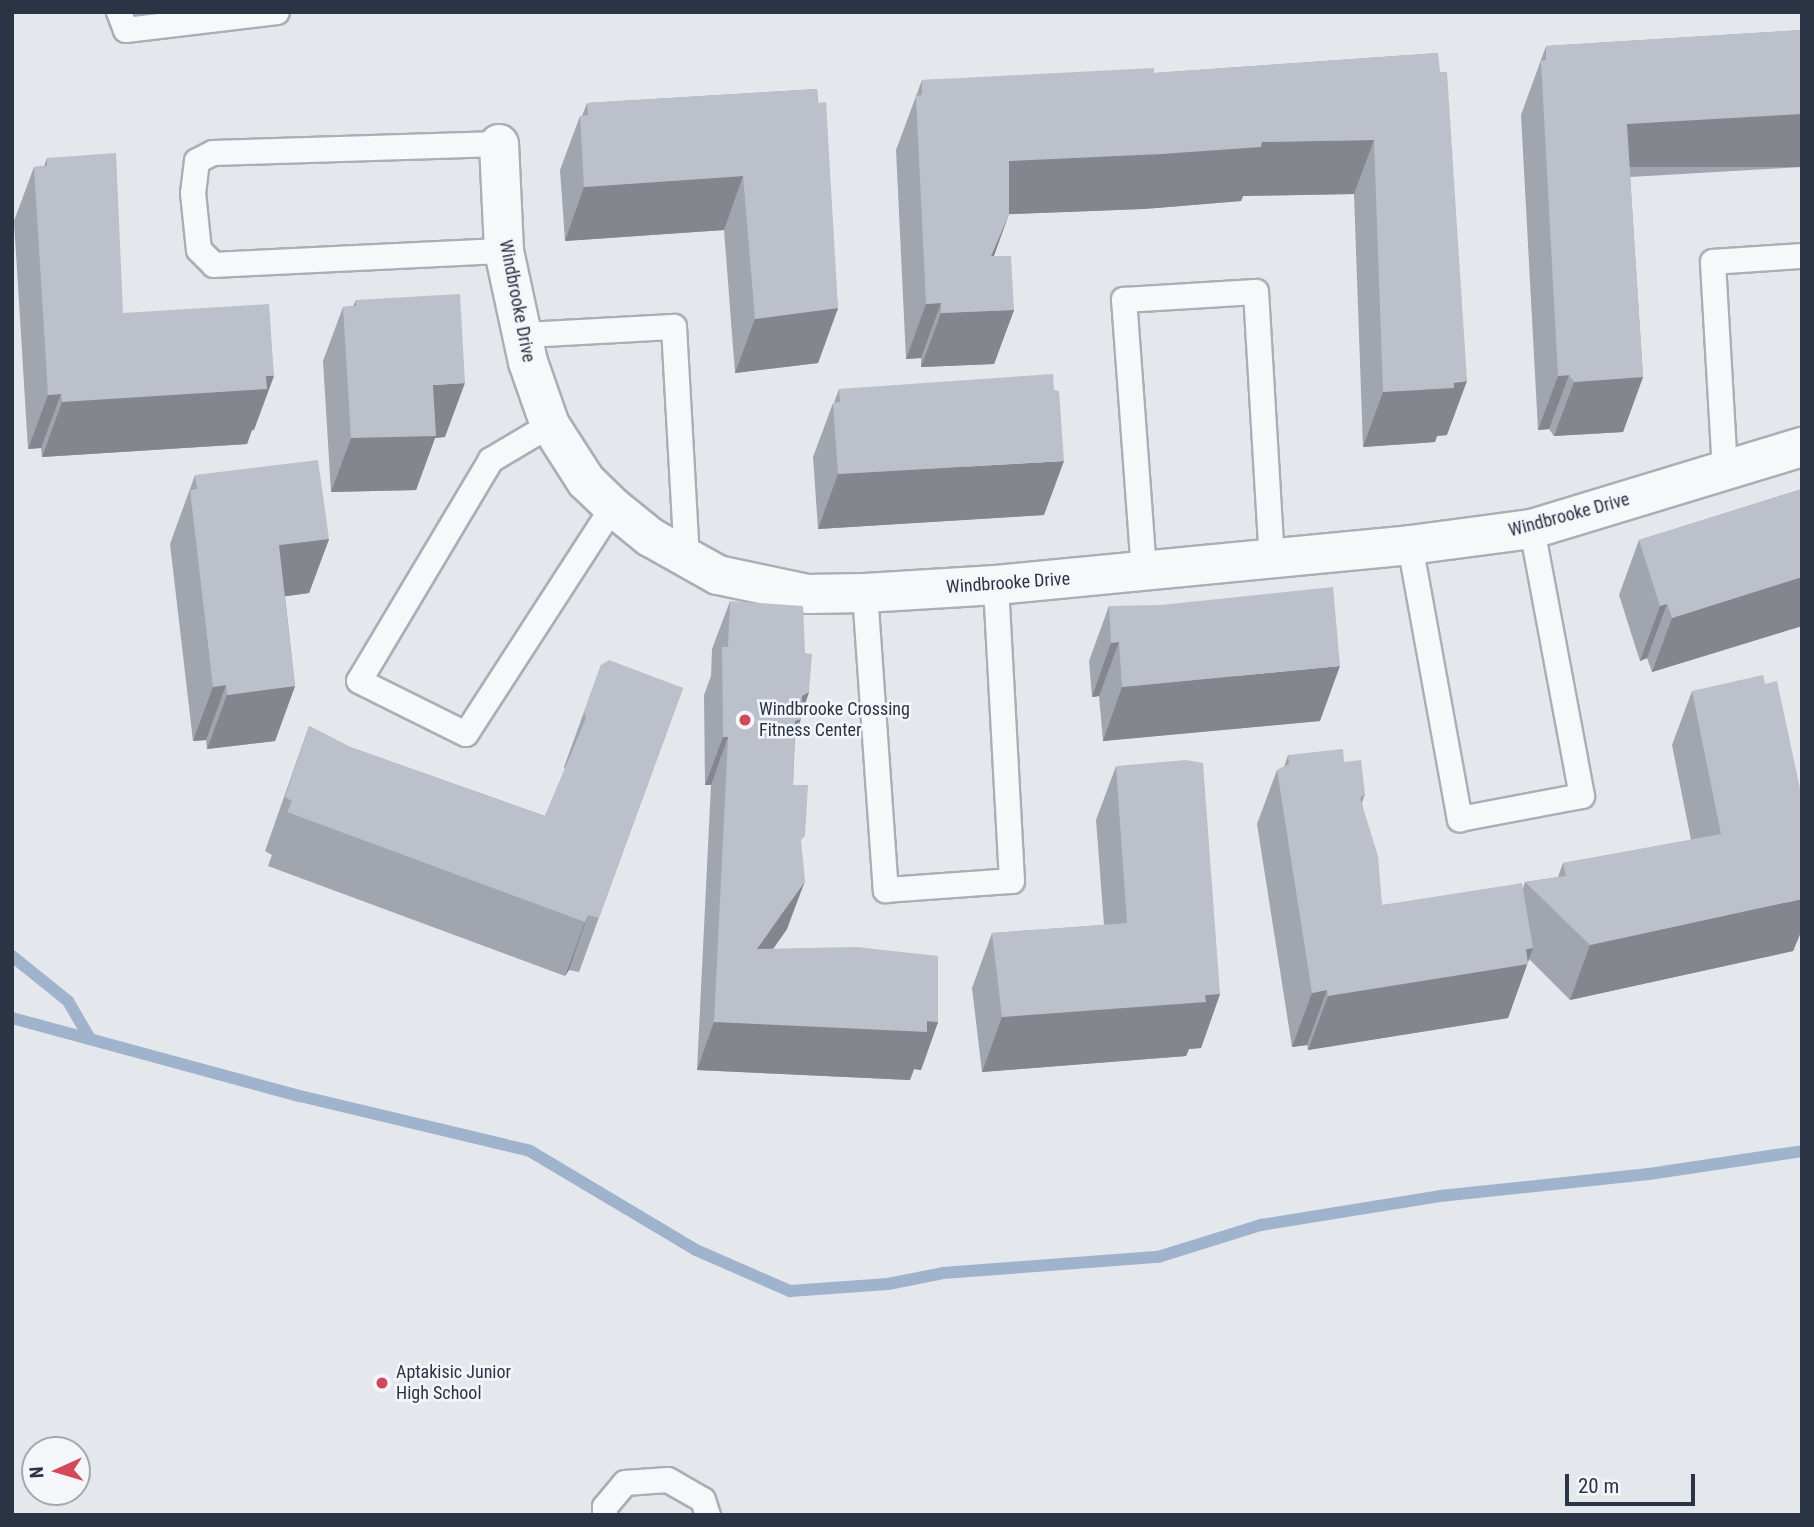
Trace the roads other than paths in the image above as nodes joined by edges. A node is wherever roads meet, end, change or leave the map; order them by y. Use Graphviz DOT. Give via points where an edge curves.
graph roads {
  1 [pos="119,12"];
  2 [pos="277,12"];
  3 [pos="252,13"];
  4 [pos="499,144"];
  5 [pos="504,251"];
  6 [pos="1802,256"];
  7 [pos="524,335"];
  8 [pos="550,425"];
  9 [pos="1802,447"];
  10 [pos="1725,471"];
  11 [pos="613,507"];
  12 [pos="1532,529"];
  13 [pos="1410,545"];
  14 [pos="687,558"];
  15 [pos="1272,559"];
  16 [pos="1144,571"];
  17 [pos="996,586"];
  18 [pos="865,593"];
  19 [pos="606,1515"];
  20 [pos="708,1515"];
  1 -- 3 [label="lane" via="126,30"];
  2 -- 3 [label="lane"];
  4 -- 5 [label="street, Windbrooke Drive"];
  4 -- 5 [label="lane" via="213,153 197,161 193,193 199,250 214,265"];
  5 -- 7 [label="street, Windbrooke Drive"];
  6 -- 10 [label="lane" via="1713,262"];
  7 -- 8 [label="street, Windbrooke Drive" via="528,362"];
  7 -- 14 [label="lane" via="674,327"];
  8 -- 11 [label="street, Windbrooke Drive" via="586,481"];
  8 -- 11 [label="lane" via="491,460 359,681 466,734"];
  9 -- 10 [label="street, Windbrooke Drive"];
  10 -- 12 [label="street, Windbrooke Drive"];
  11 -- 14 [label="street, Windbrooke Drive" via="650,537"];
  12 -- 13 [label="street, Windbrooke Drive"];
  12 -- 13 [label="lane" via="1582,796 1460,819"];
  13 -- 15 [label="street, Windbrooke Drive"];
  14 -- 18 [label="street, Windbrooke Drive" via="718,575 808,594"];
  15 -- 16 [label="street, Windbrooke Drive"];
  15 -- 16 [label="lane" via="1256,292 1124,299"];
  16 -- 17 [label="street, Windbrooke Drive"];
  17 -- 18 [label="street, Windbrooke Drive"];
  17 -- 18 [label="lane" via="1012,881 886,890"];
  19 -- 20 [label="lane" via="606,1507 625,1483 668,1480 703,1500"];
}
